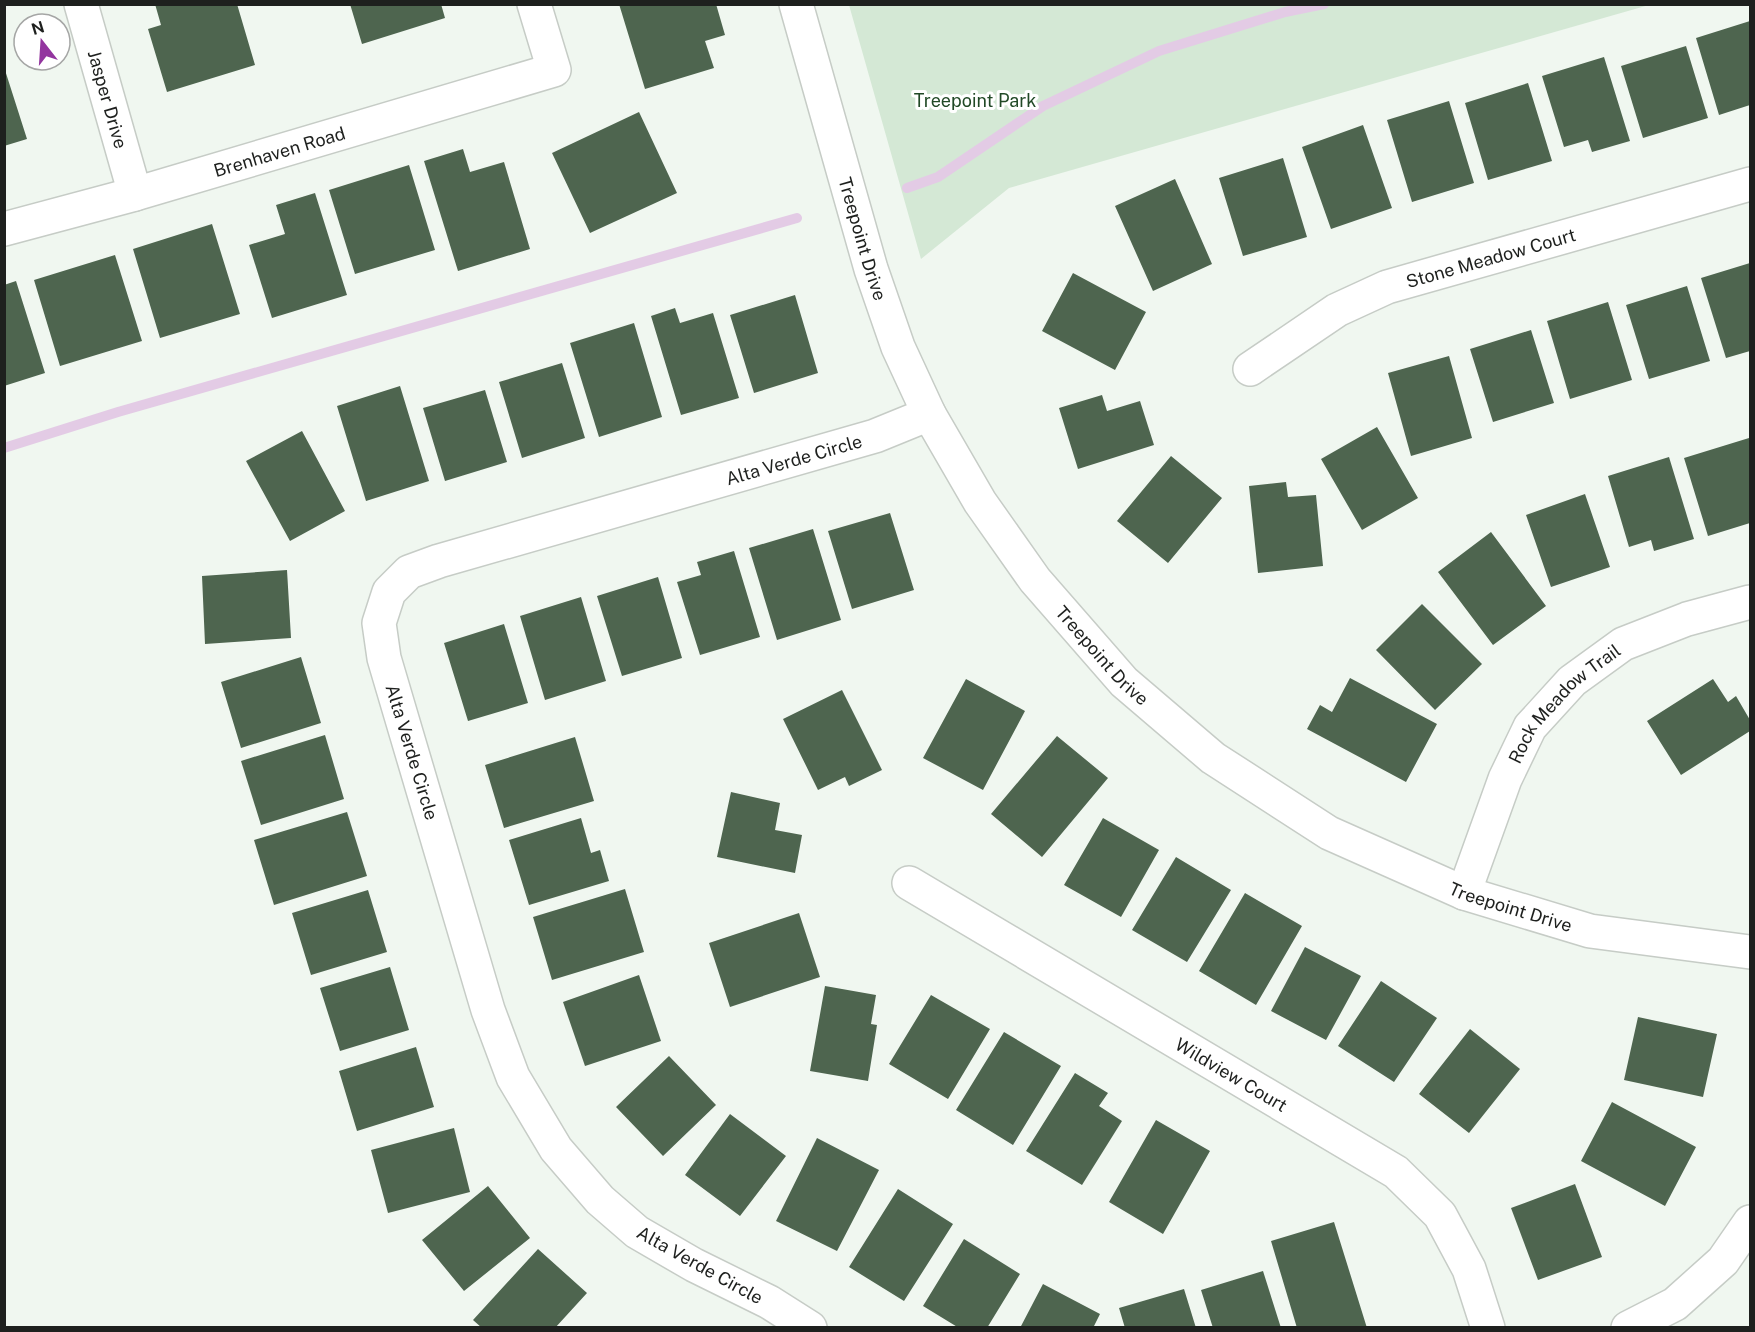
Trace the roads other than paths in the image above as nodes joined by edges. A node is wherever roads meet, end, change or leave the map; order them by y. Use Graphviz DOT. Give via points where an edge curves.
graph roads {
  1 [pos="81,4"];
  2 [pos="534,4"];
  3 [pos="796,4"];
  4 [pos="1750,184"];
  5 [pos="135,194"];
  6 [pos="4,229"];
  7 [pos="1250,369"];
  8 [pos="929,414"];
  9 [pos="1750,602"];
  10 [pos="909,883"];
  11 [pos="1464,893"];
  12 [pos="1750,952"];
  13 [pos="1750,1222"];
  14 [pos="810,1328"];
  15 [pos="1488,1328"];
  16 [pos="1628,1328"];
  1 -- 5 [label="street, Jasper Drive"];
  2 -- 5 [label="street, Brenhaven Road" via="554,70"];
  3 -- 8 [label="street, Treepoint Drive" via="871,269 898,347"];
  4 -- 7 [label="street, Stone Meadow Court" via="1387,287 1337,310"];
  5 -- 6 [label="street, Brenhaven Road"];
  8 -- 11 [label="street, Treepoint Drive" via="980,502 1035,580 1124,682 1213,758 1329,833"];
  8 -- 14 [label="street, Alta Verde Circle" via="875,436 409,572 389,592 379,623 384,658 488,1010 513,1077 556,1149 600,1200 637,1232"];
  9 -- 11 [label="street, Rock Meadow Trail" via="1623,644 1572,681 1530,727 1505,779"];
  10 -- 15 [label="street, Wildview Court" via="1396,1172 1440,1215 1469,1269"];
  11 -- 12 [label="street, Treepoint Drive" via="1590,931"];
  13 -- 16 [label="street" via="1723,1261 1675,1304"];
}
